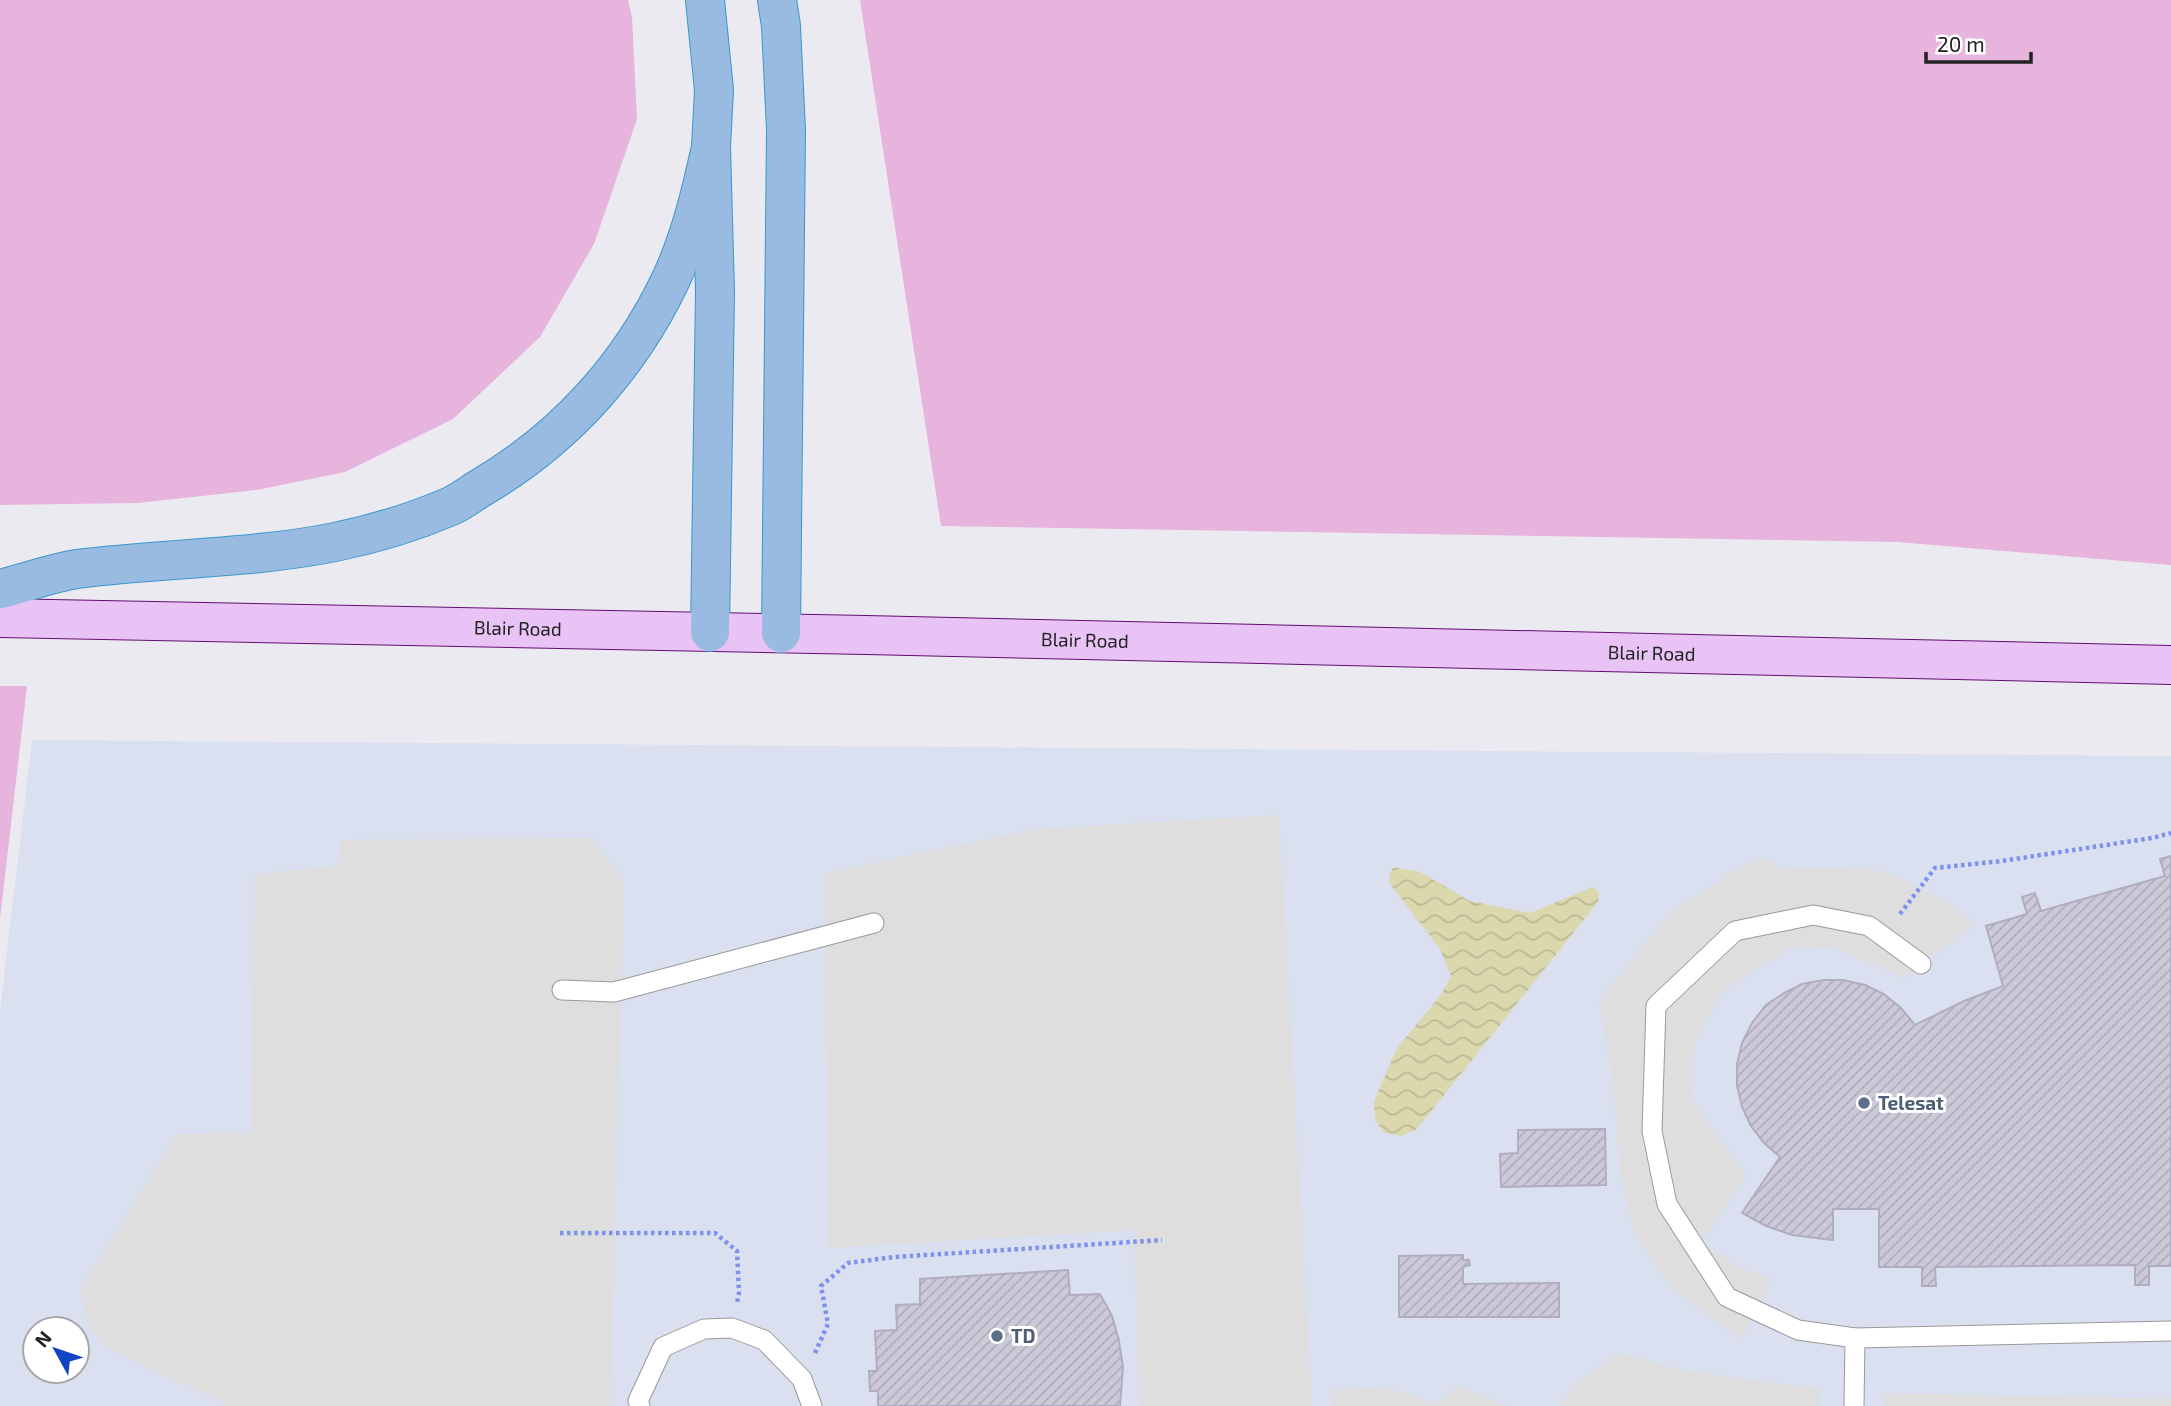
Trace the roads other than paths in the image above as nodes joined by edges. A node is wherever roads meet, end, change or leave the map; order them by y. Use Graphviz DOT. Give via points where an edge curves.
graph roads {
  1 [pos="705,0"];
  2 [pos="777,0"];
  3 [pos="712,147"];
  4 [pos="0,589"];
  5 [pos="0,618"];
  6 [pos="710,632"];
  7 [pos="781,633"];
  8 [pos="2171,665"];
  9 [pos="874,923"];
  10 [pos="1921,964"];
  11 [pos="562,990"];
  12 [pos="2171,1331"];
  13 [pos="1855,1338"];
  14 [pos="640,1406"];
  15 [pos="812,1406"];
  16 [pos="1854,1406"];
  1 -- 3 [label="highway" via="714,90"];
  2 -- 7 [label="highway" via="786,130"];
  3 -- 4 [label="highway" via="684,247 637,341 581,410 510,471 453,505 334,542 75,570"];
  3 -- 6 [label="highway" via="715,291"];
  5 -- 6 [label="main road, Blair Road"];
  6 -- 7 [label="main road, Blair Road"];
  7 -- 8 [label="main road, Blair Road"];
  9 -- 11 [label="lane" via="614,992"];
  10 -- 13 [label="lane" via="1869,926 1813,915 1735,932 1656,1006 1652,1131 1667,1204 1727,1297 1798,1330"];
  12 -- 13 [label="lane"];
  13 -- 16 [label="lane"];
  14 -- 15 [label="lane" via="638,1401 663,1347 704,1329 732,1328 764,1340 802,1379"];
}
